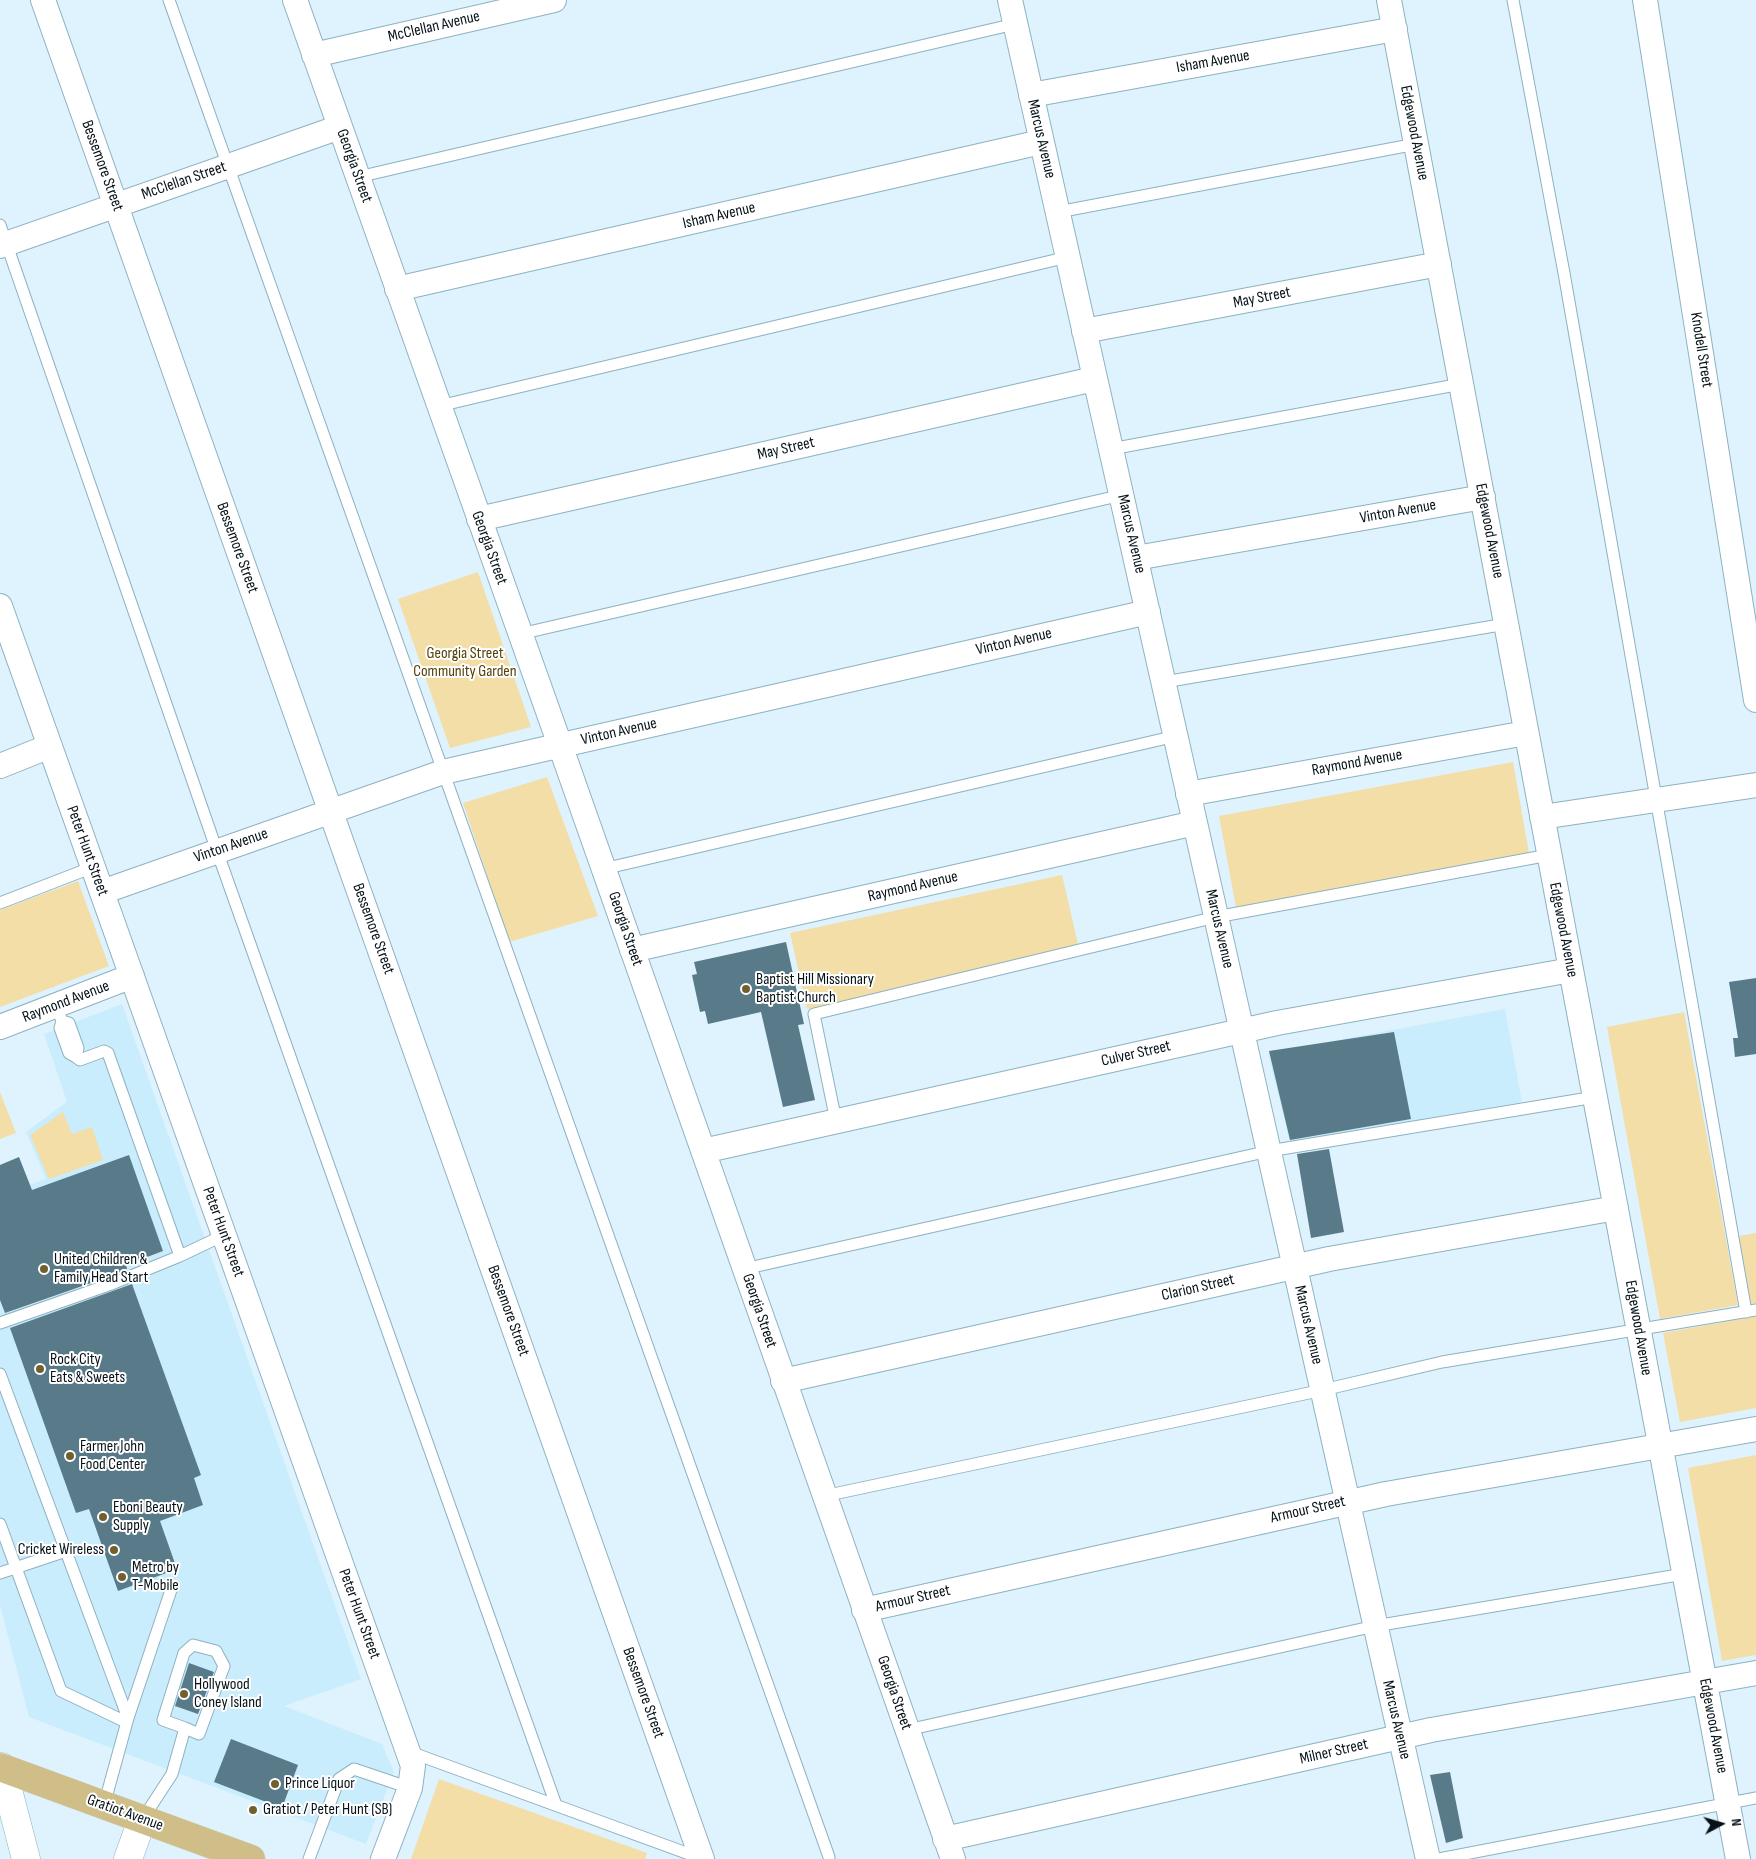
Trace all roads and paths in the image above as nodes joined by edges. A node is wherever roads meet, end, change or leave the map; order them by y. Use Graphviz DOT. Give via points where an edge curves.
graph roads {
  1 [pos="43,0"];
  2 [pos="170,0"];
  3 [pos="295,0"];
  4 [pos="554,0"];
  5 [pos="1010,0"];
  6 [pos="1389,0"];
  7 [pos="1513,0"];
  8 [pos="1646,0"];
  9 [pos="1015,24"];
  10 [pos="1395,30"];
  11 [pos="314,55"];
  12 [pos="1030,95"];
  13 [pos="340,127"];
  14 [pos="1042,142"];
  15 [pos="1416,144"];
  16 [pos="228,166"];
  17 [pos="358,177"];
  18 [pos="115,204"];
  19 [pos="1058,212"];
  20 [pos="2,238"];
  21 [pos="1068,257"];
  22 [pos="1439,264"];
  23 [pos="397,290"];
  24 [pos="1084,331"];
  25 [pos="1094,379"];
  26 [pos="1461,384"];
  27 [pos="439,406"];
  28 [pos="1111,449"];
  29 [pos="1122,495"];
  30 [pos="1483,497"];
  31 [pos="479,519"];
  32 [pos="1136,558"];
  33 [pos="0,606"];
  34 [pos="1148,612"];
  35 [pos="1506,624"];
  36 [pos="520,634"];
  37 [pos="5,637"];
  38 [pos="1164,682"];
  39 [pos="1756,700"];
  40 [pos="1526,733"];
  41 [pos="1176,736"];
  42 [pos="560,745"];
  43 [pos="50,746"];
  44 [pos="0,766"];
  45 [pos="443,772"];
  46 [pos="1756,785"];
  47 [pos="1188,794"];
  48 [pos="1655,800"];
  49 [pos="331,811"];
  50 [pos="1542,817"];
  51 [pos="1195,823"];
  52 [pos="217,851"];
  53 [pos="1549,855"];
  54 [pos="93,867"];
  55 [pos="604,869"];
  56 [pos="102,892"];
  57 [pos="0,903"];
  58 [pos="1216,917"];
  59 [pos="632,950"];
  60 [pos="1571,970"];
  61 [pos="132,976"];
  62 [pos="59,1013"];
  63 [pos="0,1027"];
  64 [pos="1241,1031"];
  65 [pos="1595,1097"];
  66 [pos="836,1121"];
  67 [pos="703,1151"];
  68 [pos="1269,1151"];
  69 [pos="1616,1208"];
  70 [pos="224,1236"];
  71 [pos="180,1256"];
  72 [pos="1295,1267"];
  73 [pos="744,1269"];
  74 [pos="1751,1311"];
  75 [pos="0,1323"];
  76 [pos="1638,1328"];
  77 [pos="0,1374"];
  78 [pos="783,1381"];
  79 [pos="1322,1390"];
  80 [pos="1756,1428"];
  81 [pos="1660,1446"];
  82 [pos="824,1496"];
  83 [pos="1347,1502"];
  84 [pos="0,1524"];
  85 [pos="66,1551"];
  86 [pos="16,1569"];
  87 [pos="0,1574"];
  88 [pos="1684,1574"];
  89 [pos="171,1590"];
  90 [pos="864,1610"];
  91 [pos="1375,1626"];
  92 [pos="1756,1673"];
  93 [pos="1705,1682"];
  94 [pos="127,1720"];
  95 [pos="185,1728"];
  96 [pos="907,1730"];
  97 [pos="1400,1737"];
  98 [pos="408,1752"];
  99 [pos="1,1767"];
  100 [pos="410,1788"];
  101 [pos="1756,1798"];
  102 [pos="1727,1803"];
  103 [pos="104,1805"];
  104 [pos="556,1805"];
  105 [pos="142,1820"];
  106 [pos="949,1849"];
  107 [pos="828,1857"];
  108 [pos="26,1859"];
  109 [pos="128,1859"];
  110 [pos="250,1859"];
  111 [pos="309,1859"];
  112 [pos="384,1859"];
  113 [pos="702,1859"];
  114 [pos="1428,1859"];
  115 [pos="1439,1859"];
  116 [pos="1738,1859"];
  1 -- 18 [label="street, Bessemore Street"];
  2 -- 16 [label="lane"];
  3 -- 11 [label="street, Georgia Street"];
  4 -- 11 [label="street, McClellan Avenue"];
  5 -- 9 [label="street, Marcus Avenue"];
  6 -- 10 [label="street, Edgewood Avenue"];
  7 -- 48 [label="lane"];
  8 -- 39 [label="street, Knodell Street"];
  9 -- 12 [label="street, Marcus Avenue"];
  9 -- 17 [label="lane"];
  10 -- 12 [label="street, Isham Avenue"];
  10 -- 15 [label="street, Edgewood Avenue"];
  11 -- 13 [label="street, Georgia Street"];
  12 -- 14 [label="street, Marcus Avenue"];
  13 -- 16 [label="street, McClellan Street"];
  13 -- 17 [label="street, Georgia Street"];
  14 -- 19 [label="street, Marcus Avenue"];
  14 -- 23 [label="street, Isham Avenue"];
  15 -- 19 [label="lane"];
  15 -- 22 [label="street, Edgewood Avenue"];
  16 -- 18 [label="street, McClellan Street"];
  16 -- 45 [label="lane"];
  17 -- 23 [label="street, Georgia Street"];
  18 -- 20 [label="street, McClellan Street"];
  18 -- 49 [label="street, Bessemore Street"];
  19 -- 21 [label="street, Marcus Avenue"];
  20 -- 52 [label="lane"];
  21 -- 24 [label="street, Marcus Avenue"];
  21 -- 27 [label="lane"];
  22 -- 24 [label="street, May Street"];
  22 -- 26 [label="street, Edgewood Avenue"];
  23 -- 27 [label="street, Georgia Street"];
  24 -- 25 [label="street, Marcus Avenue"];
  25 -- 28 [label="street, Marcus Avenue"];
  25 -- 31 [label="street, May Street"];
  26 -- 28 [label="lane"];
  26 -- 30 [label="street, Edgewood Avenue"];
  27 -- 31 [label="street, Georgia Street"];
  28 -- 29 [label="street, Marcus Avenue"];
  29 -- 32 [label="street, Marcus Avenue"];
  29 -- 36 [label="lane"];
  30 -- 32 [label="street, Vinton Avenue"];
  30 -- 35 [label="street, Edgewood Avenue"];
  31 -- 36 [label="street, Georgia Street"];
  32 -- 34 [label="street, Marcus Avenue"];
  33 -- 37 [label="street, Peter Hunt Street"];
  34 -- 38 [label="street, Marcus Avenue"];
  34 -- 42 [label="street, Vinton Avenue"];
  35 -- 38 [label="lane"];
  35 -- 40 [label="street, Edgewood Avenue"];
  36 -- 42 [label="street, Georgia Street"];
  37 -- 43 [label="street, Peter Hunt Street"];
  38 -- 41 [label="street, Marcus Avenue"];
  40 -- 47 [label="street, Raymond Avenue"];
  40 -- 50 [label="street, Edgewood Avenue"];
  41 -- 47 [label="street, Marcus Avenue"];
  41 -- 55 [label="lane"];
  42 -- 45 [label="street, Vinton Avenue"];
  42 -- 55 [label="street, Georgia Street"];
  43 -- 44 [label="street"];
  43 -- 54 [label="street, Peter Hunt Street"];
  45 -- 49 [label="street, Vinton Avenue"];
  45 -- 107 [label="lane"];
  46 -- 48 [label="street"];
  47 -- 51 [label="street, Marcus Avenue"];
  48 -- 50 [label="street"];
  48 -- 74 [label="lane"];
  49 -- 52 [label="street, Vinton Avenue"];
  49 -- 113 [label="street, Bessemore Street"];
  50 -- 53 [label="street, Edgewood Avenue"];
  51 -- 58 [label="street, Marcus Avenue"];
  51 -- 59 [label="street, Raymond Avenue"];
  52 -- 56 [label="street, Vinton Avenue"];
  52 -- 104 [label="lane"];
  53 -- 58 [label="lane"];
  53 -- 60 [label="street, Edgewood Avenue"];
  54 -- 56 [label="street, Peter Hunt Street"];
  54 -- 57 [label="lane"];
  55 -- 59 [label="street, Georgia Street"];
  56 -- 61 [label="street, Peter Hunt Street"];
  58 -- 64 [label="street, Marcus Avenue"];
  58 -- 66 [label="lane" via="814,1014"];
  59 -- 67 [label="street, Georgia Street"];
  60 -- 64 [label="street, Culver Street"];
  60 -- 65 [label="street, Edgewood Avenue"];
  61 -- 62 [label="street, Raymond Avenue"];
  61 -- 70 [label="street, Peter Hunt Street"];
  62 -- 63 [label="street, Raymond Avenue"];
  62 -- 71 [label="lane" via="60,1028 69,1053 80,1060 104,1051 108,1053"];
  64 -- 66 [label="street, Culver Street"];
  64 -- 68 [label="street, Marcus Avenue"];
  65 -- 68 [label="lane"];
  65 -- 69 [label="street, Edgewood Avenue"];
  66 -- 67 [label="street, Culver Street"];
  67 -- 73 [label="street, Georgia Street"];
  68 -- 72 [label="street, Marcus Avenue"];
  68 -- 73 [label="lane"];
  69 -- 72 [label="street, Clarion Street"];
  69 -- 76 [label="street, Edgewood Avenue"];
  70 -- 71 [label="lane"];
  70 -- 98 [label="street, Peter Hunt Street"];
  71 -- 75 [label="lane"];
  72 -- 78 [label="street, Clarion Street"];
  72 -- 79 [label="street, Marcus Avenue"];
  73 -- 78 [label="street, Georgia Street"];
  74 -- 76 [label="lane"];
  76 -- 79 [label="lane" via="1442,1362"];
  76 -- 81 [label="street, Edgewood Avenue"];
  77 -- 85 [label="lane"];
  78 -- 82 [label="street, Georgia Street"];
  79 -- 82 [label="lane"];
  79 -- 83 [label="street, Marcus Avenue"];
  80 -- 81 [label="street, Armour Street"];
  81 -- 83 [label="street, Armour Street"];
  81 -- 88 [label="street, Edgewood Avenue"];
  82 -- 90 [label="street, Georgia Street"];
  83 -- 90 [label="street, Armour Street"];
  83 -- 91 [label="street, Marcus Avenue"];
  84 -- 86 [label="lane"];
  85 -- 86 [label="lane"];
  85 -- 94 [label="lane"];
  86 -- 87 [label="lane"];
  86 -- 94 [label="lane" via="61,1691"];
  88 -- 91 [label="lane"];
  88 -- 93 [label="street, Edgewood Avenue"];
  89 -- 94 [label="lane"];
  90 -- 96 [label="street, Georgia Street"];
  91 -- 96 [label="lane"];
  91 -- 97 [label="street, Marcus Avenue"];
  92 -- 93 [label="street, Milner Street"];
  93 -- 97 [label="street, Milner Street"];
  93 -- 102 [label="street, Edgewood Avenue"];
  94 -- 103 [label="lane"];
  95 -- 95 [label="lane" via="163,1720 184,1653 193,1645 216,1651 224,1666 199,1734"];
  95 -- 105 [label="lane" via="172,1774"];
  96 -- 106 [label="street, Georgia Street"];
  97 -- 106 [label="street, Milner Street"];
  97 -- 114 [label="street, Marcus Avenue"];
  98 -- 100 [label="street, Peter Hunt Street" via="413,1766"];
  98 -- 104 [label="lane"];
  99 -- 103 [label="main road, Gratiot Avenue"];
  99 -- 108 [label="main road"];
  100 -- 111 [label="lane" via="354,1769 339,1779"];
  100 -- 112 [label="street, Peter Hunt Street"];
  101 -- 102 [label="lane"];
  102 -- 115 [label="lane"];
  102 -- 116 [label="street, Edgewood Avenue"];
  103 -- 105 [label="main road, Gratiot Avenue"];
  104 -- 113 [label="lane"];
  105 -- 109 [label="main road"];
  105 -- 110 [label="main road, Gratiot Avenue"];
}
